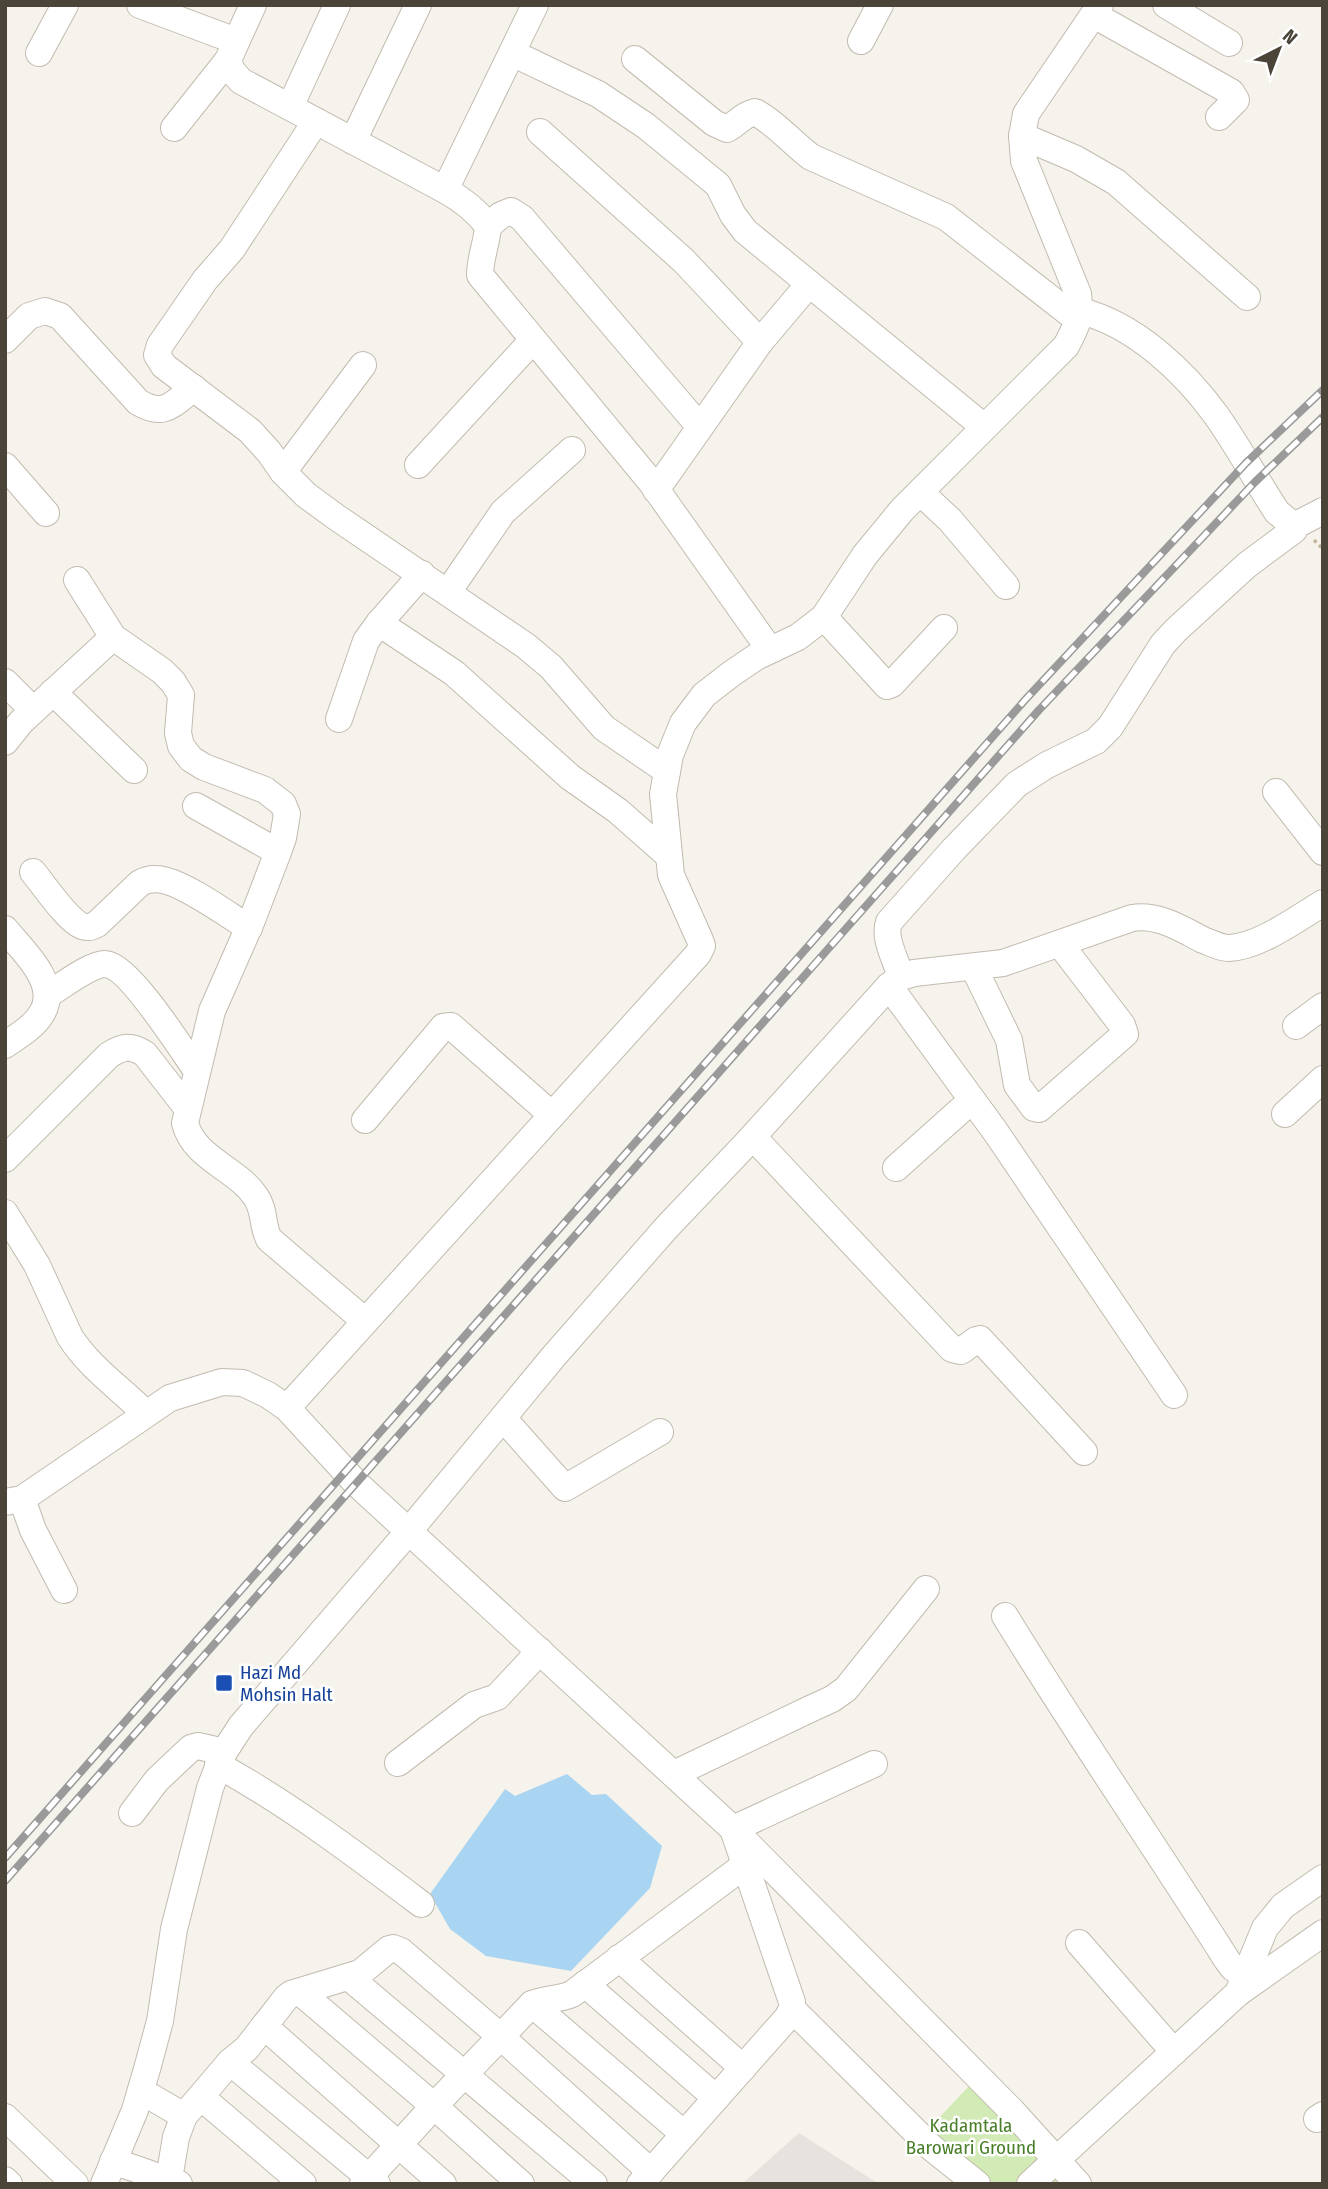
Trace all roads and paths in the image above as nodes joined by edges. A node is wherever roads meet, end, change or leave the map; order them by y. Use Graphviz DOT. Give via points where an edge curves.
graph roads {
  1 [pos="65,5"];
  2 [pos="140,5"];
  3 [pos="253,5"];
  4 [pos="337,5"];
  5 [pos="418,5"];
  6 [pos="535,5"];
  7 [pos="880,5"];
  8 [pos="1166,5"];
  9 [pos="1097,10"];
  10 [pos="861,41"];
  11 [pos="1229,43"];
  12 [pos="232,50"];
  13 [pos="39,53"];
  14 [pos="512,53"];
  15 [pos="635,59"];
  16 [pos="290,107"];
  17 [pos="1219,117"];
  18 [pos="316,121"];
  19 [pos="174,128"];
  20 [pos="540,132"];
  21 [pos="1022,136"];
  22 [pos="353,141"];
  23 [pos="446,190"];
  24 [pos="488,226"];
  25 [pos="809,284"];
  26 [pos="1247,297"];
  27 [pos="1079,316"];
  28 [pos="5,340"];
  29 [pos="533,340"];
  30 [pos="760,342"];
  31 [pos="363,365"];
  32 [pos="194,388"];
  33 [pos="700,426"];
  34 [pos="985,427"];
  35 [pos="572,450"];
  36 [pos="418,465"];
  37 [pos="5,466"];
  38 [pos="283,472"];
  39 [pos="656,490"];
  40 [pos="920,492"];
  41 [pos="1323,511"];
  42 [pos="46,513"];
  43 [pos="1294,526"];
  44 [pos="422,574"];
  45 [pos="77,580"];
  46 [pos="1006,586"];
  47 [pos="449,592"];
  48 [pos="824,617"];
  49 [pos="379,623"];
  50 [pos="944,628"];
  51 [pos="113,636"];
  52 [pos="770,650"];
  53 [pos="5,682"];
  54 [pos="53,692"];
  55 [pos="33,710"];
  56 [pos="339,719"];
  57 [pos="5,742"];
  58 [pos="134,770"];
  59 [pos="667,771"];
  60 [pos="1276,792"];
  61 [pos="197,806"];
  62 [pos="278,852"];
  63 [pos="1323,852"];
  64 [pos="669,856"];
  65 [pos="33,872"];
  66 [pos="1323,903"];
  67 [pos="249,928"];
  68 [pos="5,929"];
  69 [pos="1060,944"];
  70 [pos="974,968"];
  71 [pos="895,981"];
  72 [pos="47,995"];
  73 [pos="1323,1006"];
  74 [pos="1296,1026"];
  75 [pos="5,1045"];
  76 [pos="197,1071"];
  77 [pos="1323,1079"];
  78 [pos="972,1100"];
  79 [pos="187,1108"];
  80 [pos="1285,1114"];
  81 [pos="552,1115"];
  82 [pos="365,1120"];
  83 [pos="753,1137"];
  84 [pos="5,1159"];
  85 [pos="897,1168"];
  86 [pos="5,1213"];
  87 [pos="365,1321"];
  88 [pos="1174,1395"];
  89 [pos="287,1408"];
  90 [pos="145,1413"];
  91 [pos="503,1418"];
  92 [pos="660,1432"];
  93 [pos="1084,1452"];
  94 [pos="14,1500"];
  95 [pos="409,1531"];
  96 [pos="926,1589"];
  97 [pos="64,1590"];
  98 [pos="1004,1616"];
  99 [pos="540,1651"];
  100 [pos="221,1758"];
  101 [pos="398,1763"];
  102 [pos="874,1764"];
  103 [pos="674,1774"];
  104 [pos="132,1813"];
  105 [pos="733,1829"];
  106 [pos="745,1865"];
  107 [pos="1323,1878"];
  108 [pos="421,1904"];
  109 [pos="1323,1933"];
  110 [pos="1079,1943"];
  111 [pos="619,1958"];
  112 [pos="350,1978"];
  113 [pos="585,1984"];
  114 [pos="1241,1984"];
  115 [pos="300,1992"];
  116 [pos="532,2004"];
  117 [pos="792,2009"];
  118 [pos="264,2026"];
  119 [pos="500,2036"];
  120 [pos="1174,2052"];
  121 [pos="230,2062"];
  122 [pos="743,2068"];
  123 [pos="464,2074"];
  124 [pos="141,2091"];
  125 [pos="716,2098"];
  126 [pos="192,2106"];
  127 [pos="434,2106"];
  128 [pos="5,2117"];
  129 [pos="684,2134"];
  130 [pos="398,2146"];
  131 [pos="1056,2159"];
  132 [pos="103,2175"];
  133 [pos="645,2178"];
  134 [pos="5,2180"];
  135 [pos="174,2182"];
  136 [pos="370,2182"];
  137 [pos="9,2184"];
  138 [pos="75,2184"];
  139 [pos="303,2184"];
  140 [pos="443,2184"];
  141 [pos="521,2184"];
  142 [pos="594,2184"];
  143 [pos="977,2184"];
  144 [pos="1030,2184"];
  145 [pos="1078,2184"];
  1 -- 13 [label="street"];
  2 -- 12 [label="street"];
  3 -- 12 [label="street"];
  4 -- 16 [label="street"];
  5 -- 22 [label="street"];
  6 -- 14 [label="street"];
  7 -- 10 [label="street"];
  8 -- 11 [label="street"];
  9 -- 17 [label="street" via="1231,92 1236,100"];
  9 -- 21 [label="street" via="1026,114"];
  12 -- 16 [label="street" via="232,71 241,81"];
  12 -- 19 [label="street"];
  14 -- 23 [label="street"];
  14 -- 25 [label="street" via="598,94 646,126 718,185 745,231"];
  15 -- 27 [label="street" via="727,129 755,112 811,157 946,217"];
  16 -- 18 [label="street"];
  18 -- 22 [label="street"];
  18 -- 32 [label="street" via="232,249 160,345 157,355 164,366"];
  20 -- 30 [label="street" via="684,261"];
  21 -- 26 [label="street" via="1116,182"];
  21 -- 27 [label="street" via="1024,161 1072,275"];
  22 -- 23 [label="street"];
  23 -- 24 [label="street" via="464,200"];
  24 -- 29 [label="street" via="480,275"];
  24 -- 33 [label="street" via="511,211 522,218"];
  25 -- 30 [label="street"];
  25 -- 34 [label="street"];
  27 -- 34 [label="street" via="1066,346"];
  27 -- 43 [label="street" via="1095,314 1125,330 1191,385 1277,512"];
  28 -- 32 [label="street" via="29,316 45,311 60,316 138,402 152,410 166,409"];
  29 -- 36 [label="street"];
  29 -- 39 [label="street"];
  30 -- 33 [label="street"];
  31 -- 38 [label="street"];
  32 -- 38 [label="street" via="250,431"];
  33 -- 39 [label="street"];
  34 -- 40 [label="street"];
  35 -- 47 [label="street" via="503,512"];
  37 -- 42 [label="street"];
  38 -- 44 [label="street" via="306,495"];
  39 -- 52 [label="street"];
  40 -- 46 [label="street"];
  40 -- 48 [label="street" via="865,555"];
  41 -- 43 [label="street"];
  43 -- 71 [label="street" via="1292,533 1247,565 1163,644 1110,727 1096,741 1017,785 889,922 886,930"];
  44 -- 47 [label="street"];
  44 -- 49 [label="street"];
  45 -- 51 [label="street"];
  47 -- 59 [label="street" via="551,667 604,729"];
  48 -- 50 [label="street" via="887,686"];
  48 -- 52 [label="street" via="798,637"];
  49 -- 56 [label="street" via="366,641"];
  49 -- 64 [label="street" via="454,673 570,777"];
  51 -- 54 [label="street"];
  51 -- 62 [label="street" via="173,682 181,695 181,746 191,759 265,790 283,804 286,825"];
  52 -- 59 [label="street" via="704,695 683,723"];
  53 -- 55 [label="street"];
  54 -- 55 [label="street"];
  54 -- 58 [label="street"];
  55 -- 57 [label="street"];
  59 -- 64 [label="street" via="663,794"];
  60 -- 63 [label="street"];
  61 -- 62 [label="street"];
  62 -- 67 [label="street"];
  64 -- 81 [label="street" via="671,875 702,946"];
  65 -- 67 [label="street" via="82,926 97,924 148,879 176,884"];
  66 -- 69 [label="street" via="1256,942 1231,948 1145,916"];
  67 -- 76 [label="street" via="212,1011"];
  68 -- 72 [label="street" via="36,967"];
  69 -- 70 [label="street"];
  69 -- 70 [label="street" via="1125,1034 1039,1109 1017,1085 1009,1040"];
  70 -- 71 [label="street" via="914,973"];
  71 -- 78 [label="street"];
  71 -- 83 [label="street"];
  72 -- 75 [label="street" via="41,1015"];
  72 -- 76 [label="street" via="102,964 118,969 159,1016"];
  73 -- 74 [label="street"];
  76 -- 79 [label="street"];
  77 -- 80 [label="street"];
  78 -- 85 [label="street"];
  78 -- 88 [label="street"];
  79 -- 84 [label="street" via="145,1054 128,1046 109,1055"];
  79 -- 87 [label="street" via="187,1132 256,1196 269,1239"];
  81 -- 82 [label="street" via="447,1025"];
  81 -- 87 [label="street"];
  83 -- 91 [label="street" via="667,1227"];
  83 -- 93 [label="street" via="952,1349 961,1351 980,1339"];
  86 -- 90 [label="street" via="37,1265 77,1348"];
  87 -- 89 [label="street"];
  89 -- 90 [label="street" via="243,1383 222,1382 170,1398"];
  89 -- 95 [label="street" via="356,1483"];
  90 -- 94 [label="street"];
  91 -- 92 [label="street" via="565,1488"];
  91 -- 95 [label="street"];
  94 -- 97 [label="street"];
  95 -- 99 [label="street"];
  95 -- 100 [label="street" via="241,1726"];
  96 -- 103 [label="street" via="846,1689"];
  98 -- 114 [label="street"];
  99 -- 101 [label="street" via="497,1697 474,1705"];
  99 -- 103 [label="street"];
  100 -- 104 [label="street" via="198,1746 191,1748 157,1780"];
  100 -- 108 [label="street"];
  100 -- 124 [label="street" via="184,1885 160,2021"];
  102 -- 105 [label="street"];
  103 -- 105 [label="street"];
  105 -- 106 [label="street"];
  105 -- 131 [label="street"];
  106 -- 111 [label="street"];
  106 -- 117 [label="street"];
  107 -- 114 [label="street" via="1283,1906 1265,1928"];
  109 -- 114 [label="street"];
  110 -- 120 [label="street"];
  111 -- 113 [label="street"];
  111 -- 122 [label="street"];
  112 -- 115 [label="street"];
  112 -- 119 [label="street" via="393,1948"];
  112 -- 123 [label="street"];
  113 -- 116 [label="street" via="568,1996"];
  113 -- 125 [label="street"];
  114 -- 120 [label="street"];
  115 -- 118 [label="street" via="286,1998"];
  115 -- 127 [label="street"];
  116 -- 119 [label="street"];
  116 -- 129 [label="street"];
  117 -- 122 [label="street"];
  117 -- 143 [label="street" via="932,2148"];
  118 -- 121 [label="street"];
  118 -- 130 [label="street"];
  119 -- 123 [label="street"];
  119 -- 133 [label="street"];
  120 -- 131 [label="street"];
  121 -- 126 [label="street"];
  121 -- 136 [label="street"];
  122 -- 125 [label="street"];
  123 -- 127 [label="street"];
  123 -- 142 [label="street"];
  124 -- 126 [label="street"];
  124 -- 132 [label="street"];
  125 -- 129 [label="street"];
  126 -- 135 [label="street" via="176,2137"];
  126 -- 139 [label="street"];
  127 -- 130 [label="street"];
  127 -- 141 [label="street"];
  128 -- 138 [label="street"];
  129 -- 133 [label="street"];
  130 -- 136 [label="street"];
  130 -- 140 [label="street"];
  131 -- 144 [label="street"];
  131 -- 145 [label="street"];
  132 -- 135 [label="street"];
  134 -- 137 [label="street"];
}
